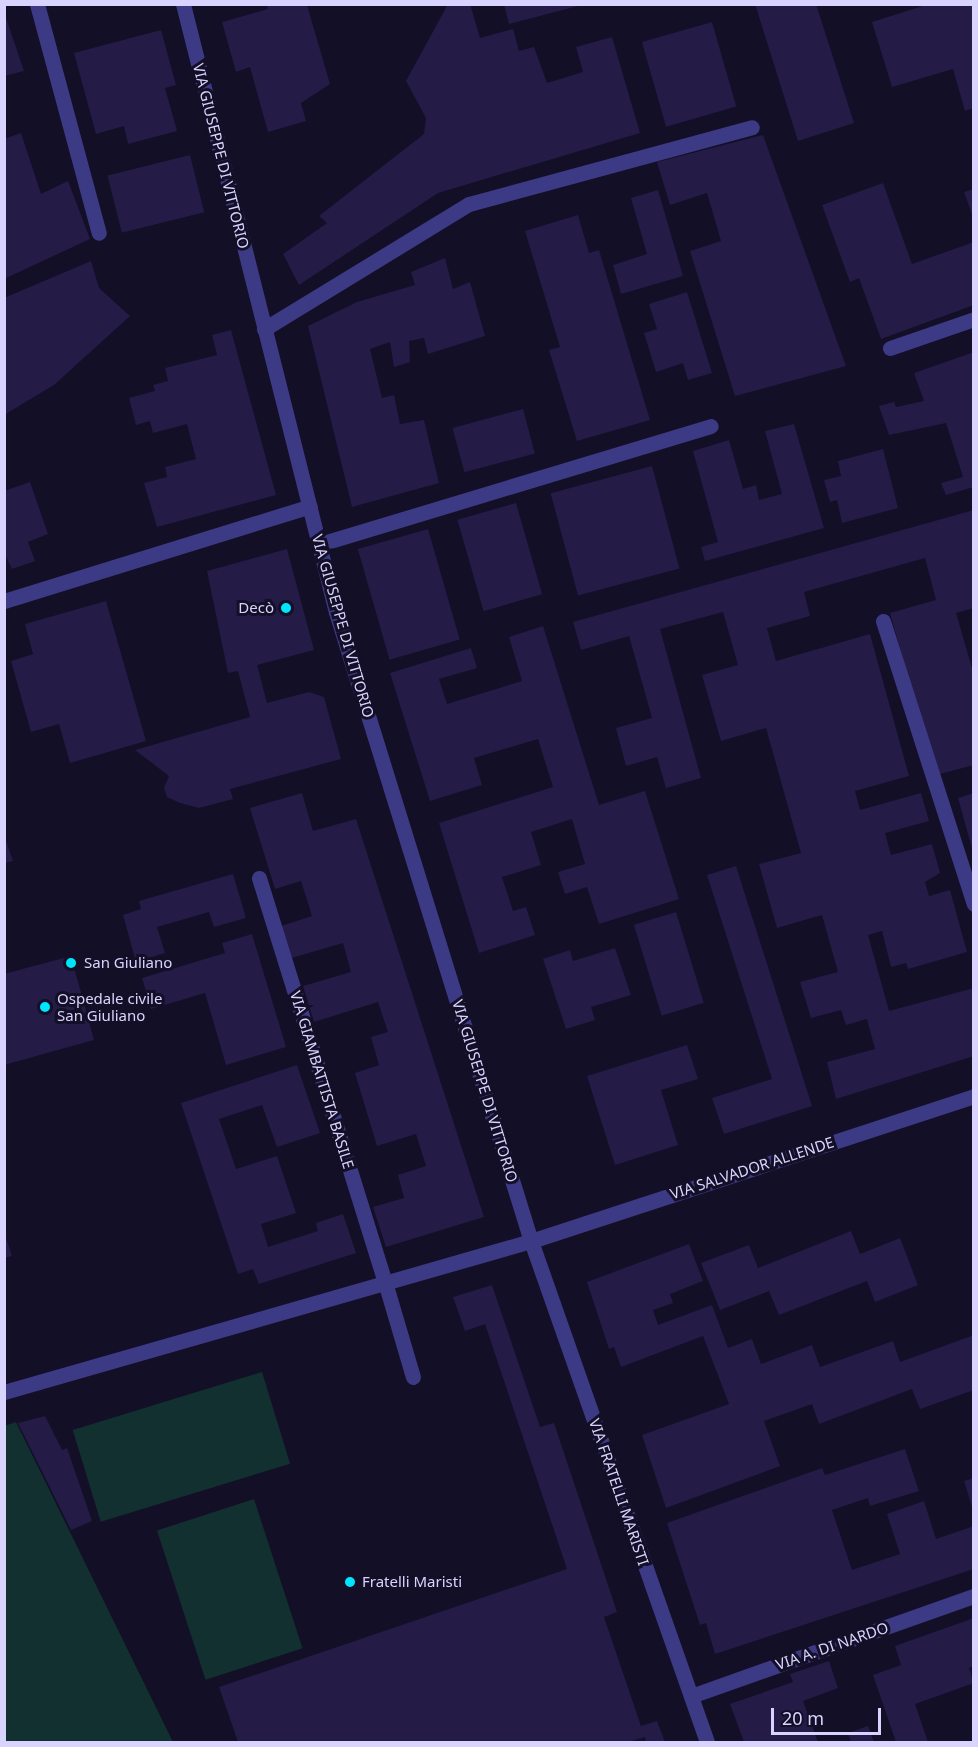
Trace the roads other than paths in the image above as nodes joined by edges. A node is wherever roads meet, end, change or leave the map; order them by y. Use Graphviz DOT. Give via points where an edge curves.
graph roads {
  1 [pos="37,4"];
  2 [pos="183,4"];
  3 [pos="752,127"];
  4 [pos="99,233"];
  5 [pos="974,319"];
  6 [pos="264,329"];
  7 [pos="890,348"];
  8 [pos="711,426"];
  9 [pos="310,506"];
  10 [pos="320,544"];
  11 [pos="4,601"];
  12 [pos="883,621"];
  13 [pos="259,878"];
  14 [pos="974,904"];
  15 [pos="974,1096"];
  16 [pos="531,1241"];
  17 [pos="385,1282"];
  18 [pos="412,1377"];
  19 [pos="4,1392"];
  20 [pos="974,1596"];
  21 [pos="691,1696"];
  22 [pos="707,1743"];
  1 -- 4 [label="street"];
  2 -- 6 [label="street, VIA GIUSEPPE DI VITTORIO"];
  3 -- 6 [label="street" via="469,204"];
  5 -- 7 [label="street"];
  6 -- 9 [label="street, VIA GIUSEPPE DI VITTORIO"];
  8 -- 10 [label="street"];
  9 -- 10 [label="street, VIA GIUSEPPE DI VITTORIO"];
  9 -- 11 [label="street"];
  10 -- 16 [label="street, VIA GIUSEPPE DI VITTORIO" via="336,612"];
  12 -- 14 [label="street"];
  13 -- 17 [label="street, VIA GIAMBATTISTA BASILE"];
  15 -- 16 [label="street, VIA SALVADOR ALLENDE"];
  16 -- 17 [label="street"];
  16 -- 21 [label="street, VIA FRATELLI MARISTI"];
  17 -- 18 [label="street, VIA GIAMBATTISTA BASILE"];
  17 -- 19 [label="street"];
  20 -- 21 [label="street, VIA A. DI NARDO"];
  21 -- 22 [label="street, VIA FRATELLI MARISTI"];
}
